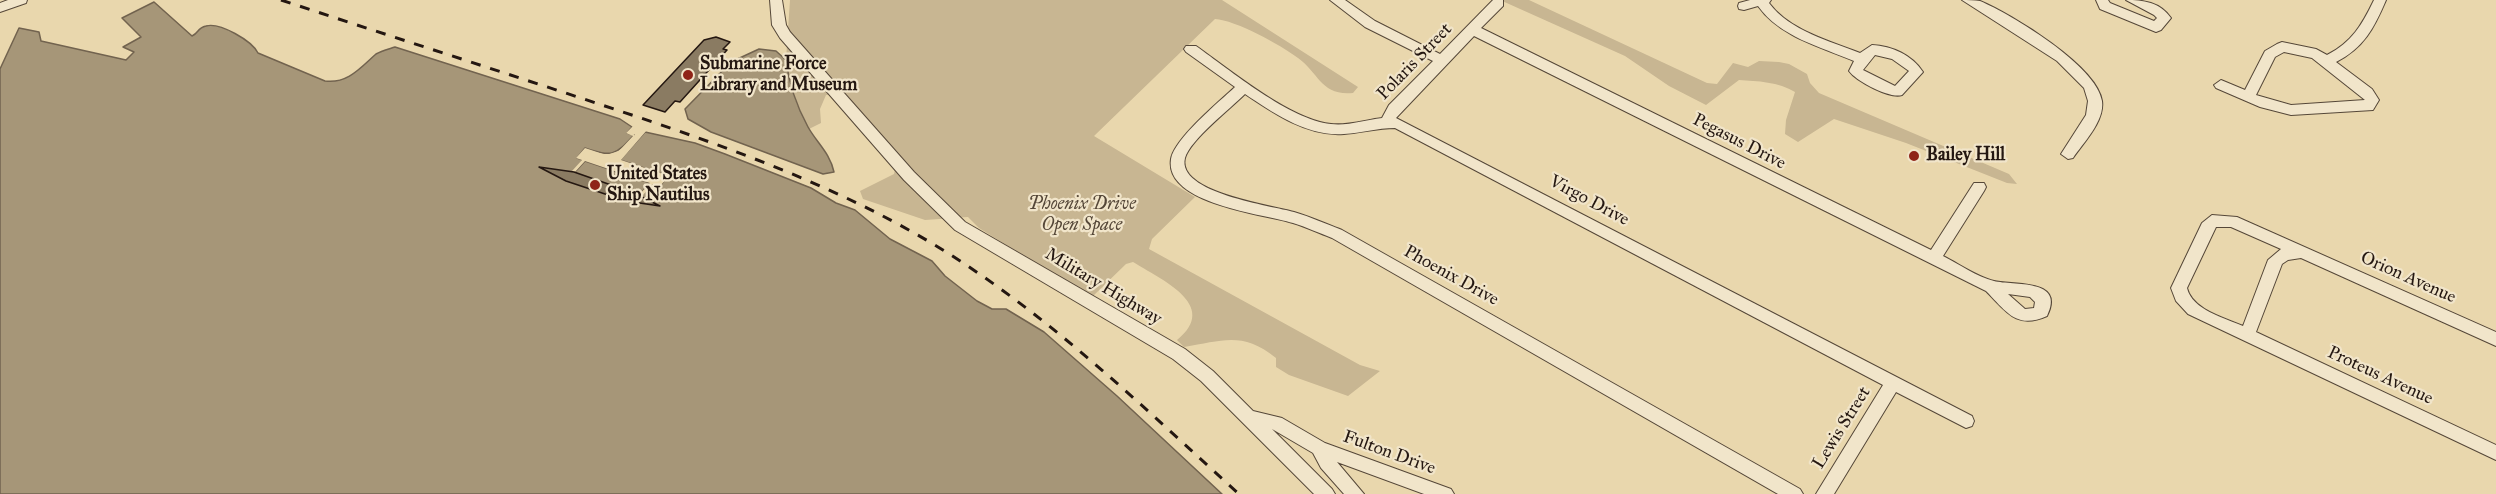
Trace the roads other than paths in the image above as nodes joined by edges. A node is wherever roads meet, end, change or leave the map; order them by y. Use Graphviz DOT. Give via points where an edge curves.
graph roads {
  1 [pos="21,0"];
  2 [pos="1336,0"];
  3 [pos="1968,0"];
  4 [pos="2102,0"];
  5 [pos="2132,0"];
  6 [pos="2167,0"];
  7 [pos="2380,0"];
  8 [pos="1763,1"];
  9 [pos="774,2"];
  10 [pos="1498,3"];
  11 [pos="1744,6"];
  12 [pos="0,8"];
  13 [pos="2159,12"];
  14 [pos="1471,29"];
  15 [pos="1191,49"];
  16 [pos="1863,59"];
  17 [pos="1441,60"];
  18 [pos="2326,61"];
  19 [pos="1245,86"];
  20 [pos="2221,86"];
  21 [pos="2249,96"];
  22 [pos="1387,122"];
  23 [pos="2068,154"];
  24 [pos="1979,187"];
  25 [pos="2303,252"];
  26 [pos="1934,258"];
  27 [pos="1990,288"];
  28 [pos="2247,335"];
  29 [pos="2496,339"];
  30 [pos="1893,383"];
  31 [pos="1252,418"];
  32 [pos="1966,421"];
  33 [pos="1319,448"];
  34 [pos="2496,453"];
  35 [pos="1286,455"];
  36 [pos="1326,494"];
  37 [pos="1355,494"];
  38 [pos="1445,494"];
  39 [pos="1794,494"];
  40 [pos="1825,494"];
  1 -- 12 [label="street"];
  2 -- 17 [label="street" via="1370,24"];
  3 -- 23 [label="street" via="2059,56 2093,89 2096,104 2091,121"];
  4 -- 13 [label="street" via="2105,6 2156,27 2164,18"];
  5 -- 13 [label="street"];
  6 -- 13 [label="street"];
  7 -- 18 [label="street" via="2362,38 2352,48"];
  8 -- 11 [label="street"];
  8 -- 16 [label="street" via="1766,10 1781,23"];
  9 -- 31 [label="street, Military Highway" via="784,35 909,176 960,226 1179,354"];
  10 -- 14 [label="street, Polaris Street"];
  14 -- 17 [label="street, Polaris Street"];
  14 -- 26 [label="street, Pegasus Drive"];
  15 -- 19 [label="street, Virgo Drive"];
  17 -- 22 [label="street, Polaris Street" via="1388,116"];
  18 -- 21 [label="street" via="2305,51 2276,49"];
  18 -- 21 [label="street" via="2367,92 2371,104 2291,110"];
  19 -- 22 [label="street, Virgo Drive" via="1323,128 1338,130"];
  19 -- 39 [label="street, Phoenix Drive" via="1195,133 1178,158 1179,170 1188,183 1214,198 1295,218 1337,234"];
  20 -- 21 [label="street"];
  22 -- 30 [label="street, Virgo Drive" via="1406,127"];
  24 -- 26 [label="street"];
  25 -- 28 [label="street" via="2285,254 2276,261"];
  25 -- 28 [label="street, Orion Avenue" via="2232,221 2212,221 2207,227 2179,288 2181,297 2193,310"];
  25 -- 29 [label="street, Orion Avenue"];
  26 -- 27 [label="street, Pegasus Drive"];
  28 -- 34 [label="street, Proteus Avenue"];
  30 -- 32 [label="street, Virgo Drive"];
  30 -- 40 [label="street, Lewis Street"];
  31 -- 33 [label="street, Fulton Drive" via="1276,423"];
  31 -- 35 [label="street, Military Highway"];
  33 -- 35 [label="street, Fulton Drive"];
  33 -- 37 [label="street" via="1327,464"];
  33 -- 38 [label="street, Fulton Drive"];
  35 -- 36 [label="street, Military Highway"];
}
